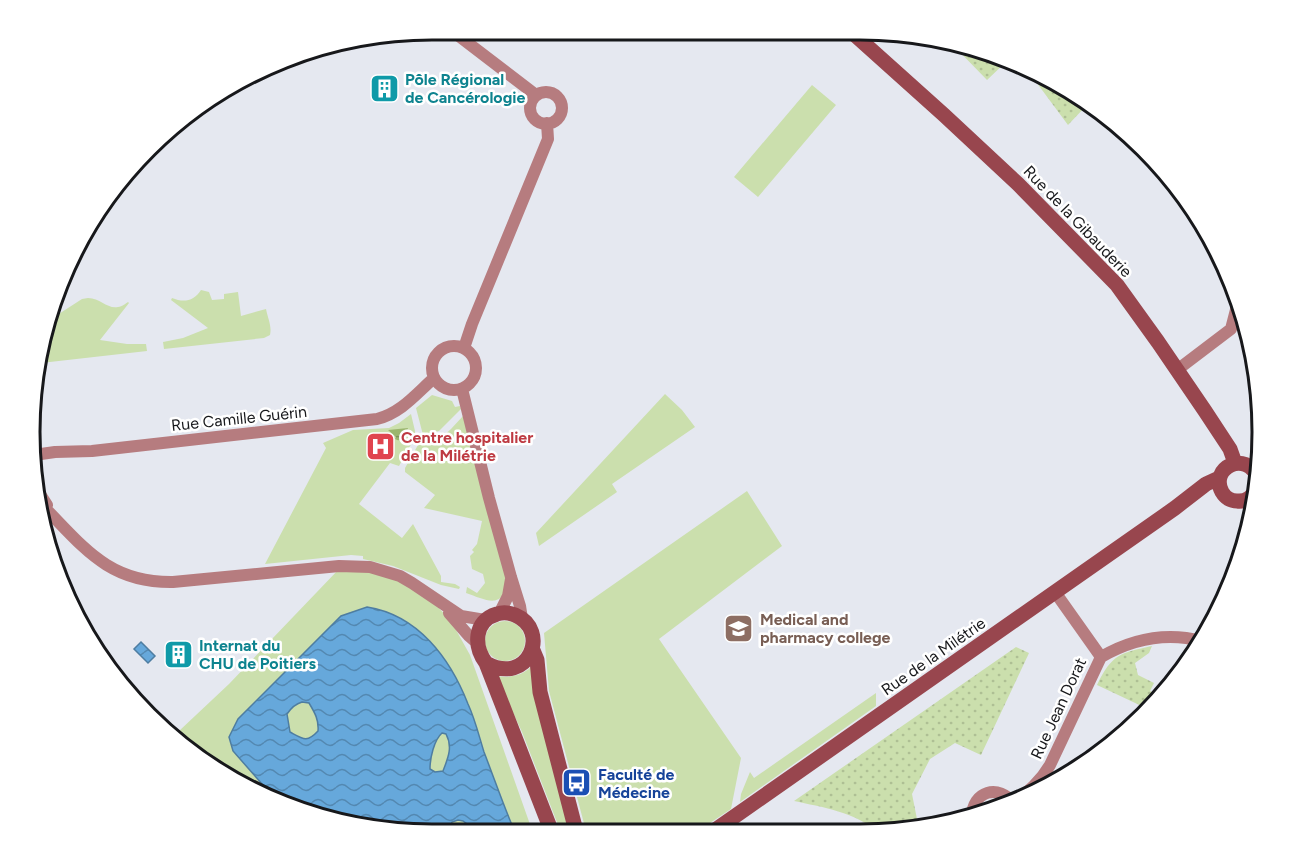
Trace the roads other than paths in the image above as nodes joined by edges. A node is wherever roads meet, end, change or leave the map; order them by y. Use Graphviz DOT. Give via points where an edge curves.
graph roads {
  1 [pos="464,40"];
  2 [pos="860,40"];
  3 [pos="536,95"];
  4 [pos="548,123"];
  5 [pos="1234,318"];
  6 [pos="464,348"];
  7 [pos="1177,370"];
  8 [pos="434,378"];
  9 [pos="462,389"];
  10 [pos="41,454"];
  11 [pos="1235,463"];
  12 [pos="1250,467"];
  13 [pos="1220,478"];
  14 [pos="1223,494"];
  15 [pos="1245,500"];
  16 [pos="1241,501"];
  17 [pos="1245,504"];
  18 [pos="47,506"];
  19 [pos="1175,508"];
  20 [pos="49,512"];
  21 [pos="56,519"];
  22 [pos="511,578"];
  23 [pos="1055,592"];
  24 [pos="436,599"];
  25 [pos="500,612"];
  26 [pos="522,619"];
  27 [pos="485,620"];
  28 [pos="1192,639"];
  29 [pos="477,644"];
  30 [pos="532,648"];
  31 [pos="1101,657"];
  32 [pos="486,663"];
  33 [pos="1041,780"];
  34 [pos="1007,796"];
  35 [pos="972,808"];
  36 [pos="549,824"];
  37 [pos="574,824"];
  38 [pos="724,824"];
  1 -- 3 [label="street"];
  2 -- 7 [label="street, Rue de la Gibauderie" via="1010,177 1117,285"];
  3 -- 4 [label="street" via="531,113 537,121"];
  3 -- 4 [label="street" via="550,92 561,102 560,115"];
  4 -- 6 [label="street" via="548,139"];
  5 -- 7 [label="street" via="1231,329"];
  6 -- 8 [label="street" via="448,346 436,354"];
  6 -- 9 [label="street" via="473,357 476,370 472,382"];
  7 -- 11 [label="street, Rue de la Gibauderie" via="1230,449"];
  8 -- 9 [label="street" via="443,388"];
  8 -- 10 [label="street, Rue Camille Guérin" via="404,406 377,419 92,452"];
  9 -- 22 [label="street"];
  11 -- 12 [label="street"];
  11 -- 13 [label="street, Rue de la Milétrie"];
  13 -- 14 [label="street"];
  13 -- 19 [label="street, Rue de la Milétrie"];
  14 -- 16 [label="street"];
  14 -- 19 [label="street, Rue de la Milétrie"];
  15 -- 16 [label="street"];
  16 -- 17 [label="street"];
  18 -- 21 [label="street"];
  19 -- 23 [label="street, Rue de la Milétrie"];
  20 -- 21 [label="street"];
  21 -- 24 [label="street" via="99,561 142,580 182,581 354,565 400,576"];
  22 -- 25 [label="street"];
  22 -- 26 [label="street"];
  23 -- 31 [label="street, Rue Jean Dorat"];
  23 -- 38 [label="street, Rue de la Milétrie"];
  24 -- 27 [label="street" via="461,616"];
  24 -- 29 [label="street"];
  25 -- 26 [label="street"];
  25 -- 27 [label="street"];
  26 -- 30 [label="street" via="531,630"];
  27 -- 29 [label="street"];
  28 -- 31 [label="street" via="1146,639"];
  29 -- 32 [label="street"];
  30 -- 32 [label="street" via="528,658 514,669 503,670"];
  30 -- 37 [label="street"];
  31 -- 33 [label="street, Rue Jean Dorat"];
  32 -- 36 [label="street"];
  34 -- 35 [label="street" via="987,793"];
}
